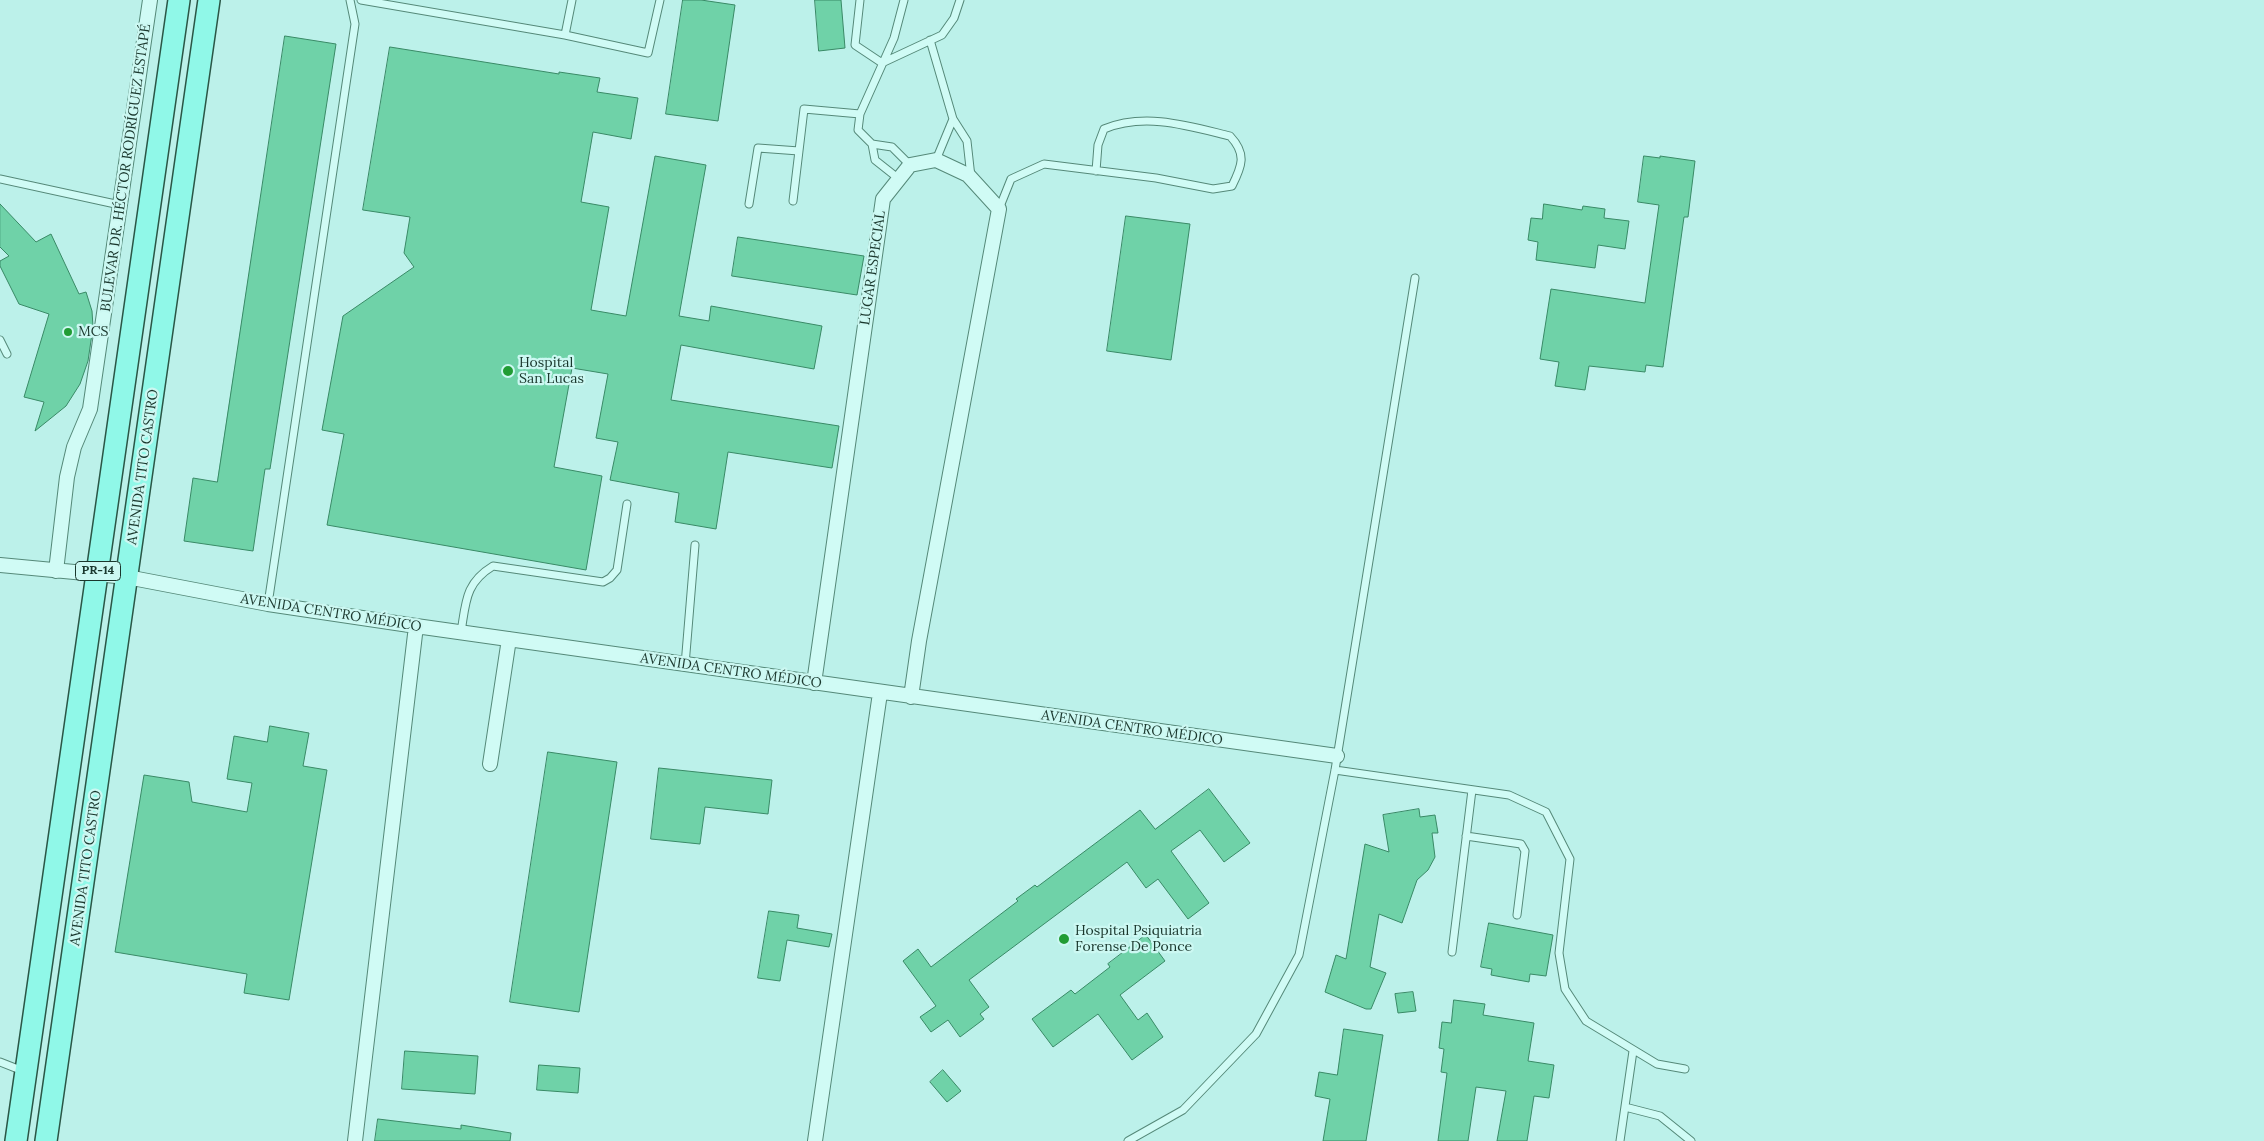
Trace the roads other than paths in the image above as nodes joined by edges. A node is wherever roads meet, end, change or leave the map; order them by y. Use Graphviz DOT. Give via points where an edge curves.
graph roads {
  1 [pos="150,0"];
  2 [pos="178,0"];
  3 [pos="209,0"];
  4 [pos="350,0"];
  5 [pos="361,0"];
  6 [pos="572,0"];
  7 [pos="660,0"];
  8 [pos="860,0"];
  9 [pos="904,0"];
  10 [pos="960,0"];
  11 [pos="566,35"];
  12 [pos="930,40"];
  13 [pos="882,63"];
  14 [pos="860,114"];
  15 [pos="953,120"];
  16 [pos="872,144"];
  17 [pos="799,152"];
  18 [pos="936,160"];
  19 [pos="910,166"];
  20 [pos="1096,171"];
  21 [pos="0,179"];
  22 [pos="899,179"];
  23 [pos="971,179"];
  24 [pos="793,201"];
  25 [pos="750,204"];
  26 [pos="120,205"];
  27 [pos="999,209"];
  28 [pos="1415,278"];
  29 [pos="0,340"];
  30 [pos="6,354"];
  31 [pos="627,504"];
  32 [pos="695,545"];
  33 [pos="0,565"];
  34 [pos="56,571"];
  35 [pos="98,575"];
  36 [pos="127,577"];
  37 [pos="268,604"];
  38 [pos="416,626"];
  39 [pos="461,632"];
  40 [pos="509,639"];
  41 [pos="685,665"];
  42 [pos="814,683"];
  43 [pos="880,693"];
  44 [pos="911,697"];
  45 [pos="1336,763"];
  46 [pos="490,764"];
  47 [pos="1472,790"];
  48 [pos="1466,836"];
  49 [pos="1517,915"];
  50 [pos="1452,952"];
  51 [pos="1633,1052"];
  52 [pos="0,1062"];
  53 [pos="1685,1069"];
  54 [pos="26,1072"];
  55 [pos="1625,1107"];
  56 [pos="16,1141"];
  57 [pos="46,1141"];
  58 [pos="355,1141"];
  59 [pos="815,1141"];
  60 [pos="1128,1141"];
  61 [pos="1620,1141"];
  62 [pos="1691,1141"];
  1 -- 26 [label="street, BULEVAR DR. HÉCTOR RODRÍGUEZ ESTAPÉ"];
  2 -- 35 [label="main road, PR-14"];
  3 -- 36 [label="main road, AVENIDA TITO CASTRO / PR-14"];
  4 -- 37 [label="lane" via="354,24"];
  5 -- 11 [label="lane"];
  6 -- 11 [label="lane"];
  7 -- 11 [label="lane" via="648,54"];
  8 -- 13 [label="lane" via="855,45"];
  9 -- 13 [label="lane" via="894,38"];
  10 -- 12 [label="lane" via="954,18 942,35"];
  12 -- 13 [label="lane"];
  12 -- 15 [label="lane"];
  13 -- 14 [label="lane"];
  14 -- 16 [label="lane" via="858,130"];
  14 -- 17 [label="lane" via="804,109"];
  15 -- 18 [label="lane"];
  15 -- 23 [label="lane" via="967,141"];
  16 -- 19 [label="lane" via="892,147"];
  16 -- 22 [label="lane" via="875,160"];
  17 -- 24 [label="lane"];
  17 -- 25 [label="lane" via="758,148"];
  18 -- 19 [label="street"];
  18 -- 23 [label="street"];
  19 -- 22 [label="street, LUGAR ESPECIAL"];
  20 -- 20 [label="lane" via="1156,178 1213,190 1232,186 1242,167 1239,145 1230,136 1149,120 1121,122 1104,129 1098,144"];
  20 -- 27 [label="lane" via="1044,164 1012,179"];
  21 -- 26 [label="lane"];
  22 -- 42 [label="street, LUGAR ESPECIAL" via="882,199"];
  23 -- 27 [label="street"];
  26 -- 34 [label="street, BULEVAR DR. HÉCTOR RODRÍGUEZ ESTAPÉ" via="90,409 74,447 67,478"];
  27 -- 44 [label="street"];
  28 -- 45 [label="lane"];
  29 -- 30 [label="lane"];
  31 -- 39 [label="lane" via="617,570 610,578 603,582 493,566 474,580 468,593"];
  32 -- 41 [label="lane"];
  33 -- 34 [label="street, AVENIDA CENTRO MÉDICO"];
  34 -- 35 [label="street, AVENIDA CENTRO MÉDICO"];
  35 -- 36 [label="street, AVENIDA CENTRO MÉDICO"];
  35 -- 54 [label="main road, PR-14"];
  36 -- 37 [label="street, AVENIDA CENTRO MÉDICO"];
  36 -- 57 [label="main road, AVENIDA TITO CASTRO / PR-14"];
  37 -- 38 [label="street, AVENIDA CENTRO MÉDICO"];
  38 -- 39 [label="street, AVENIDA CENTRO MÉDICO"];
  38 -- 58 [label="street"];
  39 -- 40 [label="street, AVENIDA CENTRO MÉDICO"];
  40 -- 41 [label="street, AVENIDA CENTRO MÉDICO"];
  40 -- 46 [label="street"];
  41 -- 42 [label="street, AVENIDA CENTRO MÉDICO"];
  42 -- 43 [label="street, AVENIDA CENTRO MÉDICO"];
  43 -- 44 [label="street, AVENIDA CENTRO MÉDICO"];
  43 -- 59 [label="street"];
  44 -- 45 [label="street, AVENIDA CENTRO MÉDICO"];
  45 -- 47 [label="lane"];
  45 -- 60 [label="lane" via="1299,955 1256,1034 1183,1110"];
  47 -- 48 [label="lane"];
  47 -- 51 [label="lane" via="1510,795 1546,812 1570,859 1559,954 1565,989 1586,1021"];
  48 -- 49 [label="lane" via="1521,844 1525,851"];
  48 -- 50 [label="lane"];
  51 -- 53 [label="lane" via="1657,1064"];
  51 -- 55 [label="lane"];
  52 -- 54 [label="lane"];
  54 -- 56 [label="main road, PR-14"];
  55 -- 61 [label="lane"];
  55 -- 62 [label="lane" via="1660,1116"];
}
